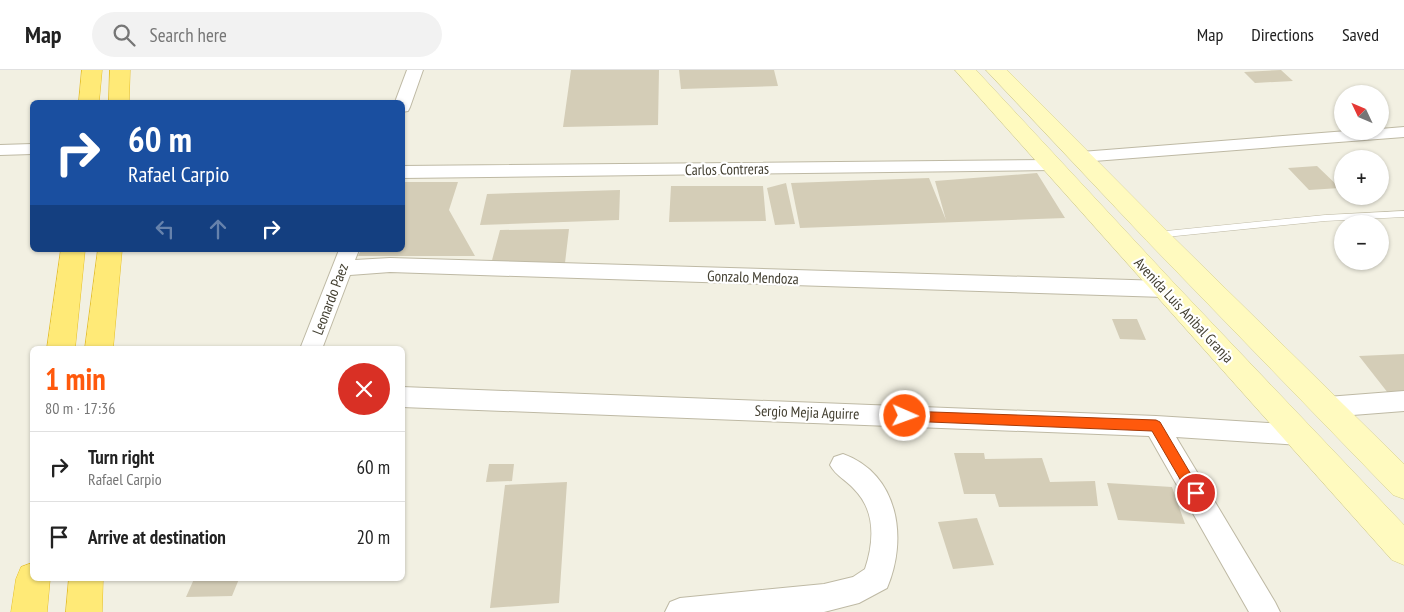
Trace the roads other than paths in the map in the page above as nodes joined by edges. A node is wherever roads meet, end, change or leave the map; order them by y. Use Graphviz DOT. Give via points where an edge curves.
graph roads {
  1 [pos="92,70"];
  2 [pos="120,70"];
  3 [pos="415,70"];
  4 [pos="965,70"];
  5 [pos="996,70"];
  6 [pos="89,100"];
  7 [pos="119,100"];
  8 [pos="404,100"];
  9 [pos="1404,132"];
  10 [pos="0,150"];
  11 [pos="30,150"];
  12 [pos="1081,157"];
  13 [pos="1051,164"];
  14 [pos="405,172"];
  15 [pos="1404,214"];
  16 [pos="1156,235"];
  17 [pos="73,252"];
  18 [pos="110,252"];
  19 [pos="345,259"];
  20 [pos="1164,289"];
  21 [pos="61,346"];
  22 [pos="99,346"];
  23 [pos="312,346"];
  24 [pos="405,397"];
  25 [pos="1404,401"];
  26 [pos="1327,406"];
  27 [pos="1156,426"];
  28 [pos="1300,435"];
  29 [pos="842,465"];
  30 [pos="1404,485"];
  31 [pos="1404,549"];
  32 [pos="33,581"];
  33 [pos="86,581"];
  34 [pos="29,612"];
  35 [pos="84,612"];
  36 [pos="680,612"];
  37 [pos="1265,612"];
  1 -- 6 [label="highway"];
  2 -- 7 [label="highway"];
  3 -- 8 [label="street"];
  4 -- 13 [label="main road, Avenida Luis Anibal Granja"];
  5 -- 12 [label="main road, Avenida Luis Anibal Granja"];
  9 -- 12 [label="street"];
  10 -- 11 [label="street"];
  12 -- 16 [label="main road, Avenida Luis Anibal Granja"];
  13 -- 14 [label="street, Carlos Contreras"];
  13 -- 20 [label="main road, Avenida Luis Anibal Granja"];
  15 -- 16 [label="lane" via="1325,218"];
  16 -- 26 [label="main road, Avenida Luis Anibal Granja"];
  17 -- 21 [label="highway"];
  18 -- 22 [label="highway"];
  19 -- 20 [label="street, Gonzalo Mendoza" via="400,266"];
  19 -- 23 [label="street, Leonardo Paez"];
  20 -- 28 [label="main road, Avenida Luis Anibal Granja"];
  24 -- 27 [label="street, Sergio Mejia Aguirre"];
  25 -- 26 [label="street"];
  26 -- 30 [label="main road, Avenida Luis Anibal Granja"];
  27 -- 28 [label="street, Sergio Mejia Aguirre"];
  27 -- 37 [label="street"];
  28 -- 31 [label="main road, Avenida Luis Anibal Granja"];
  29 -- 36 [label="street" via="866,484 880,508 887,534 877,578 859,589 824,598"];
  32 -- 34 [label="highway"];
  33 -- 35 [label="highway"];
}
